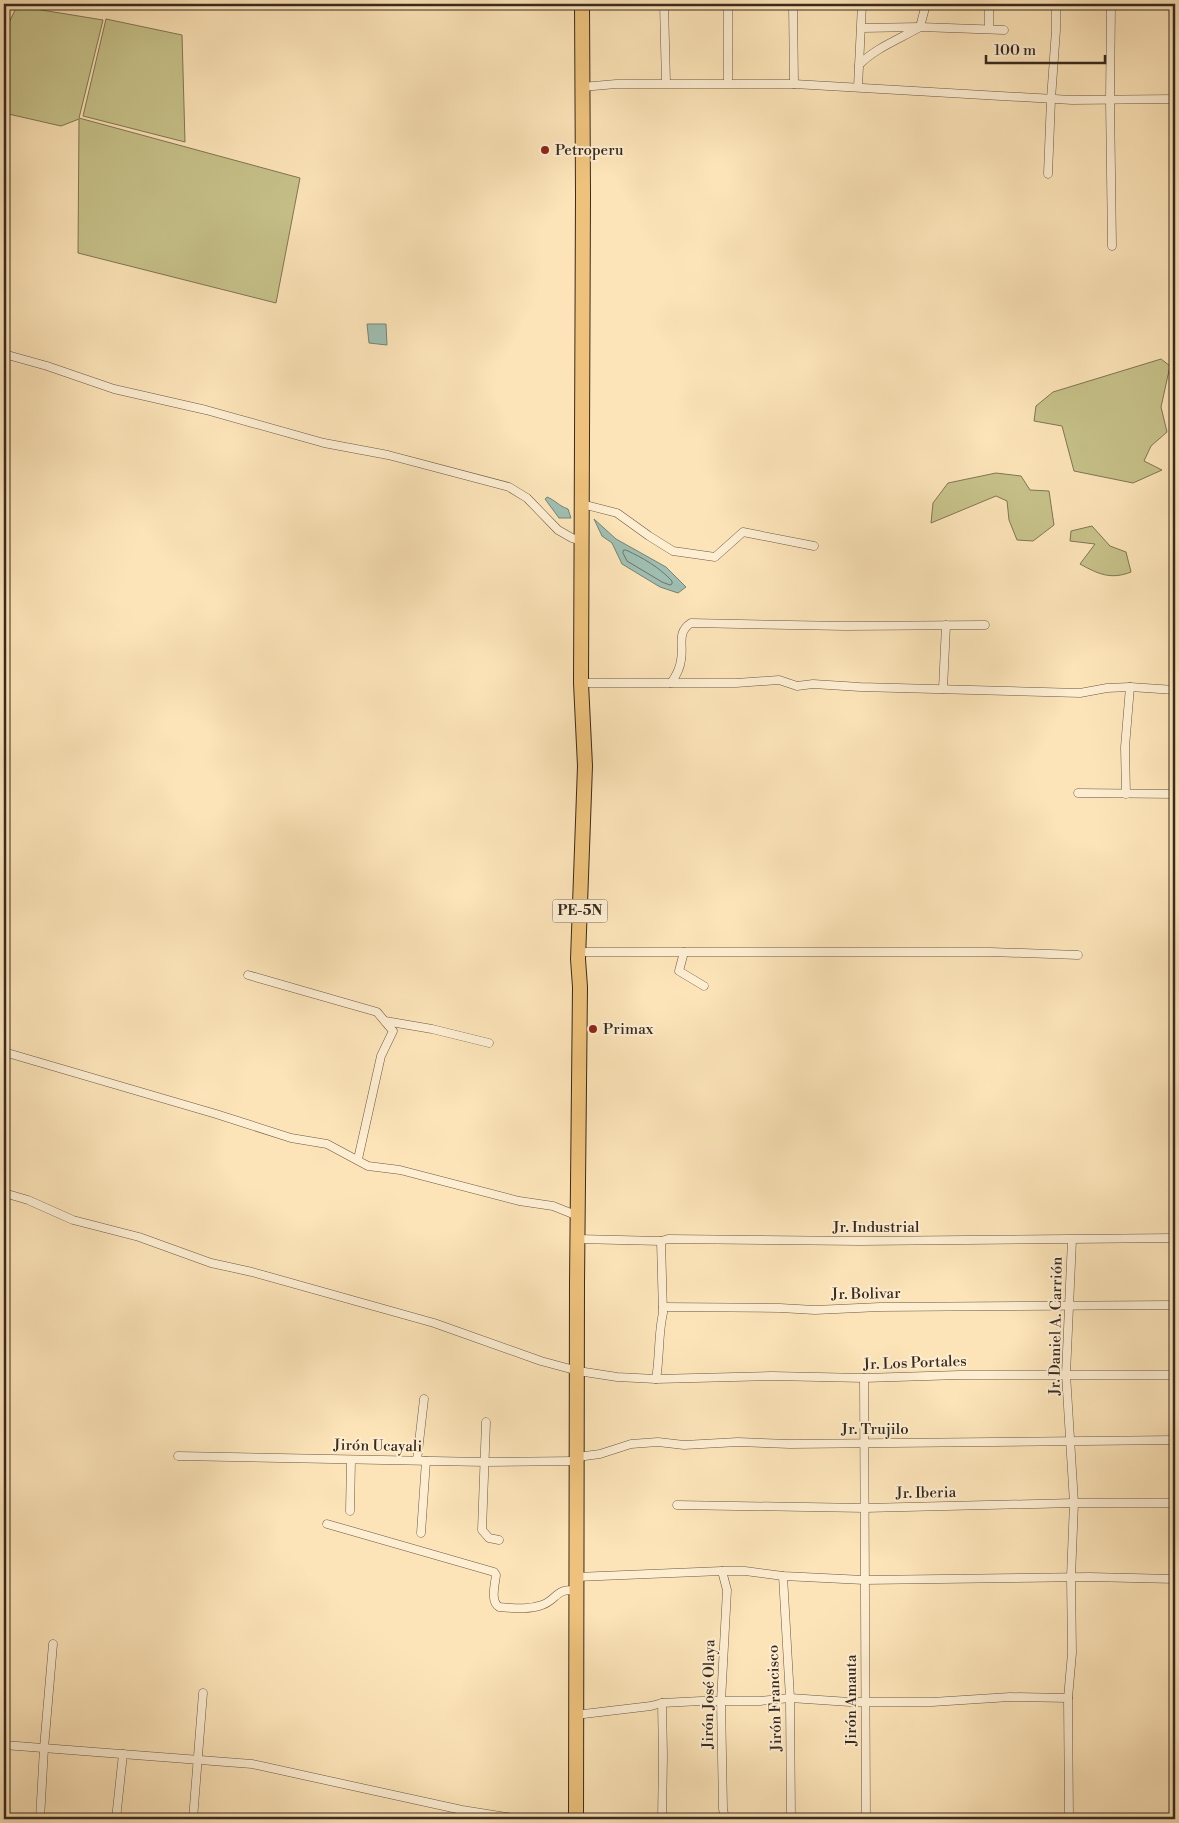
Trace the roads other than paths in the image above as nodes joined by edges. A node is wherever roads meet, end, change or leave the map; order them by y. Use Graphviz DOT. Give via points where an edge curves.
graph roads {
  1 [pos="582,4"];
  2 [pos="664,4"];
  3 [pos="728,4"];
  4 [pos="793,4"];
  5 [pos="862,4"];
  6 [pos="926,4"];
  7 [pos="989,4"];
  8 [pos="1056,4"];
  9 [pos="1112,4"];
  10 [pos="920,26"];
  11 [pos="862,28"];
  12 [pos="989,29"];
  13 [pos="1004,30"];
  14 [pos="859,65"];
  15 [pos="666,83"];
  16 [pos="728,83"];
  17 [pos="794,84"];
  18 [pos="582,87"];
  19 [pos="858,87"];
  20 [pos="1051,99"];
  21 [pos="1175,99"];
  22 [pos="1110,100"];
  23 [pos="1048,174"];
  24 [pos="1112,246"];
  25 [pos="4,354"];
  26 [pos="582,504"];
  27 [pos="581,541"];
  28 [pos="814,546"];
  29 [pos="985,625"];
  30 [pos="946,626"];
  31 [pos="581,683"];
  32 [pos="671,683"];
  33 [pos="1130,687"];
  34 [pos="943,689"];
  35 [pos="1175,690"];
  36 [pos="1078,793"];
  37 [pos="1126,794"];
  38 [pos="1175,794"];
  39 [pos="578,952"];
  40 [pos="684,952"];
  41 [pos="1078,955"];
  42 [pos="248,974"];
  43 [pos="704,986"];
  44 [pos="385,1021"];
  45 [pos="490,1042"];
  46 [pos="4,1052"];
  47 [pos="358,1159"];
  48 [pos="4,1194"];
  49 [pos="578,1216"];
  50 [pos="1175,1238"];
  51 [pos="578,1240"];
  52 [pos="661,1240"];
  53 [pos="1072,1240"];
  54 [pos="1175,1305"];
  55 [pos="663,1307"];
  56 [pos="1070,1307"];
  57 [pos="578,1371"];
  58 [pos="1066,1374"];
  59 [pos="1175,1375"];
  60 [pos="864,1378"];
  61 [pos="656,1379"];
  62 [pos="424,1399"];
  63 [pos="486,1422"];
  64 [pos="1175,1440"];
  65 [pos="1071,1442"];
  66 [pos="865,1443"];
  67 [pos="178,1456"];
  68 [pos="577,1459"];
  69 [pos="351,1460"];
  70 [pos="417,1460"];
  71 [pos="426,1460"];
  72 [pos="484,1462"];
  73 [pos="1074,1503"];
  74 [pos="1175,1503"];
  75 [pos="678,1505"];
  76 [pos="865,1508"];
  77 [pos="350,1511"];
  78 [pos="327,1524"];
  79 [pos="421,1532"];
  80 [pos="499,1540"];
  81 [pos="722,1571"];
  82 [pos="783,1576"];
  83 [pos="1072,1577"];
  84 [pos="1175,1578"];
  85 [pos="864,1580"];
  86 [pos="576,1584"];
  87 [pos="53,1644"];
  88 [pos="203,1693"];
  89 [pos="790,1698"];
  90 [pos="1068,1698"];
  91 [pos="721,1701"];
  92 [pos="865,1702"];
  93 [pos="662,1703"];
  94 [pos="575,1715"];
  95 [pos="4,1745"];
  96 [pos="44,1748"];
  97 [pos="123,1754"];
  98 [pos="198,1759"];
  99 [pos="40,1819"];
  100 [pos="116,1819"];
  101 [pos="193,1819"];
  102 [pos="520,1819"];
  103 [pos="576,1819"];
  104 [pos="662,1819"];
  105 [pos="725,1819"];
  106 [pos="792,1819"];
  107 [pos="866,1819"];
  108 [pos="1069,1819"];
  1 -- 18 [label="highway, PE-5N"];
  2 -- 15 [label="street"];
  3 -- 16 [label="street"];
  4 -- 17 [label="street"];
  5 -- 11 [label="street"];
  6 -- 10 [label="street"];
  7 -- 12 [label="street"];
  8 -- 20 [label="street"];
  9 -- 22 [label="street"];
  10 -- 11 [label="street"];
  10 -- 12 [label="street"];
  10 -- 14 [label="street" via="880,48"];
  11 -- 14 [label="street"];
  12 -- 13 [label="street"];
  14 -- 19 [label="street"];
  15 -- 16 [label="street"];
  15 -- 18 [label="street"];
  16 -- 17 [label="street"];
  17 -- 19 [label="street"];
  18 -- 26 [label="highway, PE-5N"];
  19 -- 20 [label="street"];
  20 -- 22 [label="street"];
  20 -- 23 [label="street"];
  21 -- 22 [label="street"];
  22 -- 24 [label="street"];
  25 -- 27 [label="street" via="114,389 509,487 527,498 558,530"];
  26 -- 27 [label="highway, PE-5N"];
  26 -- 28 [label="street" via="617,513 673,551 715,557 743,532"];
  27 -- 31 [label="highway, PE-5N"];
  29 -- 30 [label="street"];
  30 -- 32 [label="street" via="782,626 691,622 684,628 678,674"];
  30 -- 34 [label="street"];
  31 -- 32 [label="street"];
  31 -- 39 [label="highway, PE-5N" via="585,789"];
  32 -- 34 [label="street" via="779,680 797,686"];
  33 -- 34 [label="street" via="1080,693"];
  33 -- 35 [label="street"];
  33 -- 37 [label="street" via="1125,747"];
  36 -- 37 [label="street"];
  37 -- 38 [label="street"];
  39 -- 40 [label="street"];
  39 -- 49 [label="highway, PE-5N"];
  40 -- 41 [label="street"];
  40 -- 43 [label="street" via="677,972"];
  42 -- 44 [label="street" via="376,1012"];
  44 -- 45 [label="street"];
  44 -- 47 [label="street" via="393,1031 380,1056"];
  46 -- 47 [label="street" via="291,1138 327,1144"];
  47 -- 49 [label="street" via="368,1166 400,1170 519,1201 553,1206"];
  48 -- 57 [label="street, Jr. Los Portales" via="28,1200 73,1220 139,1237 212,1263 434,1323 533,1359"];
  49 -- 51 [label="highway, PE-5N"];
  50 -- 53 [label="street, Jr. Industrial"];
  51 -- 52 [label="street, Jr. Industrial"];
  51 -- 57 [label="highway, PE-5N"];
  52 -- 53 [label="street, Jr. Industrial"];
  52 -- 55 [label="street"];
  53 -- 56 [label="street, Jr. Daniel A. Carrión"];
  54 -- 56 [label="street, Jr. Bolivar"];
  55 -- 56 [label="street, Jr. Bolivar" via="815,1310"];
  55 -- 61 [label="street"];
  56 -- 58 [label="street, Jr. Daniel A. Carrión"];
  57 -- 61 [label="street, Jr. Los Portales"];
  57 -- 68 [label="highway, PE-5N"];
  58 -- 59 [label="street, Jr. Los Portales"];
  58 -- 60 [label="street, Jr. Los Portales"];
  58 -- 65 [label="street, Jr. Daniel A. Carrión"];
  60 -- 61 [label="street, Jr. Los Portales"];
  60 -- 66 [label="street, Jirón Amauta"];
  62 -- 70 [label="street"];
  63 -- 72 [label="street"];
  64 -- 65 [label="street, Jr. Trujilo"];
  65 -- 66 [label="street, Jr. Trujilo"];
  65 -- 73 [label="street, Jr. Daniel A. Carrión"];
  66 -- 68 [label="street, Jr. Trujilo" via="684,1445 658,1442 631,1444"];
  66 -- 76 [label="street, Jirón Amauta"];
  67 -- 69 [label="street, Jirón Ucayali"];
  68 -- 72 [label="street, Jirón Ucayali"];
  68 -- 86 [label="highway, PE-5N"];
  69 -- 70 [label="street, Jirón Ucayali"];
  69 -- 77 [label="street"];
  70 -- 71 [label="street, Jirón Ucayali"];
  71 -- 72 [label="street, Jirón Ucayali"];
  71 -- 79 [label="street"];
  72 -- 80 [label="street" via="482,1530 489,1538"];
  73 -- 74 [label="street, Jr. Iberia"];
  73 -- 76 [label="street, Jr. Iberia"];
  73 -- 83 [label="street, Jr. Daniel A. Carrión"];
  75 -- 76 [label="street, Jr. Iberia"];
  76 -- 85 [label="street, Jirón Amauta"];
  78 -- 86 [label="street" via="494,1572 494,1600 499,1607 531,1608 545,1604"];
  81 -- 82 [label="street"];
  81 -- 86 [label="street"];
  81 -- 91 [label="street, Jirón José Olaya" via="727,1590 727,1612"];
  82 -- 85 [label="street"];
  82 -- 89 [label="street, Jirón Francisco"];
  83 -- 84 [label="street"];
  83 -- 85 [label="street"];
  83 -- 90 [label="street, Jr. Daniel A. Carrión" via="1072,1653"];
  85 -- 92 [label="street, Jirón Amauta"];
  86 -- 94 [label="highway, PE-5N"];
  87 -- 96 [label="street"];
  88 -- 98 [label="street"];
  89 -- 91 [label="street"];
  89 -- 92 [label="street"];
  89 -- 106 [label="street, Jirón Francisco"];
  90 -- 92 [label="street"];
  90 -- 108 [label="street, Jr. Daniel A. Carrión"];
  91 -- 93 [label="street"];
  91 -- 105 [label="street, Jirón José Olaya"];
  92 -- 107 [label="street, Jirón Amauta"];
  93 -- 94 [label="street"];
  93 -- 104 [label="street"];
  94 -- 103 [label="highway, PE-5N"];
  95 -- 96 [label="street"];
  96 -- 97 [label="street"];
  96 -- 99 [label="street"];
  97 -- 98 [label="street"];
  97 -- 100 [label="street"];
  98 -- 101 [label="street"];
  98 -- 102 [label="street" via="252,1764 462,1810"];
}
